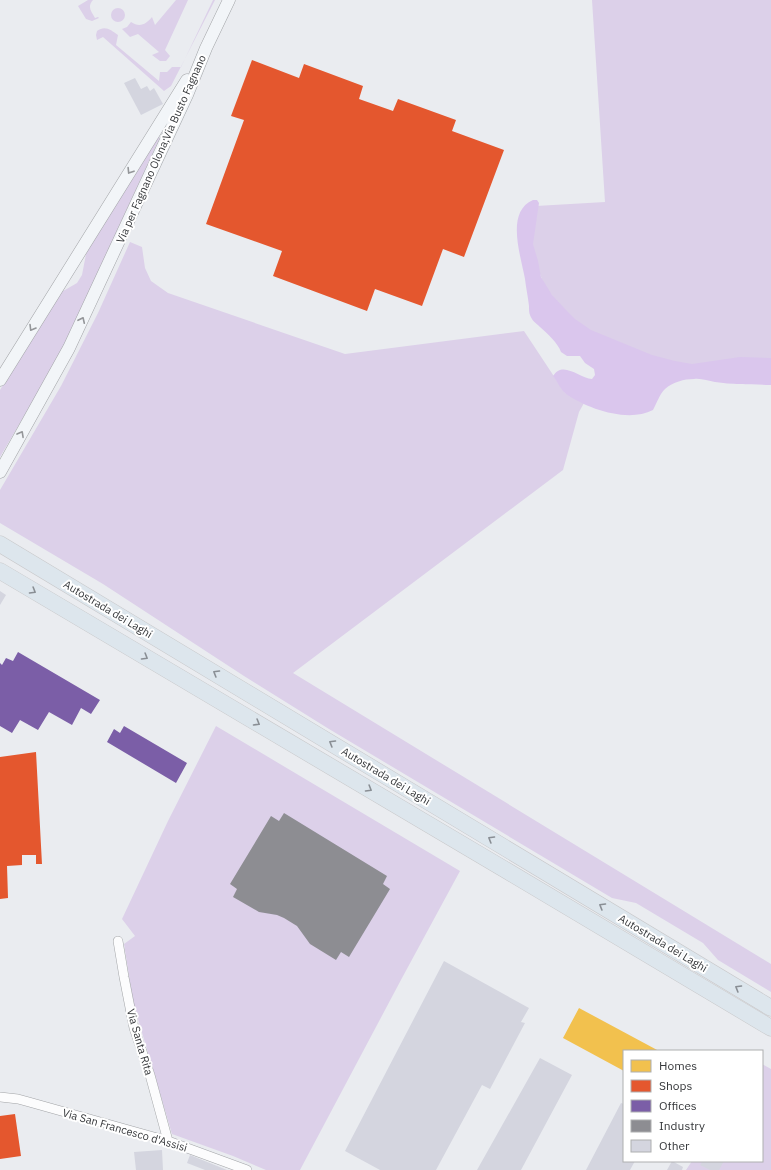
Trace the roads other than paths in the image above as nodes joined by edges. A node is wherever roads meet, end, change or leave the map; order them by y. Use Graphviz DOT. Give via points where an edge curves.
graph roads {
  1 [pos="229,0"];
  2 [pos="206,48"];
  3 [pos="0,380"];
  4 [pos="1,470"];
  5 [pos="0,544"];
  6 [pos="0,570"];
  7 [pos="118,941"];
  8 [pos="771,1008"];
  9 [pos="771,1028"];
  10 [pos="0,1097"];
  11 [pos="168,1141"];
  12 [pos="247,1170"];
  1 -- 2 [label="main road"];
  2 -- 3 [label="main road, Via per Fagnano Olona;Via Busto Fagnano, one-way"];
  4 -- 2 [label="main road, Via per Fagnano Olona;Via Busto Fagnano, one-way" via="70,348 187,95"];
  8 -- 5 [label="highway, Autostrada dei Laghi, one-way"];
  6 -- 9 [label="highway, Autostrada dei Laghi, one-way"];
  7 -- 11 [label="street, Via Santa Rita" via="134,1028"];
  10 -- 11 [label="street, Via San Francesco d'Assisi" via="18,1099"];
  11 -- 12 [label="street, Via San Francesco d'Assisi"];
}
